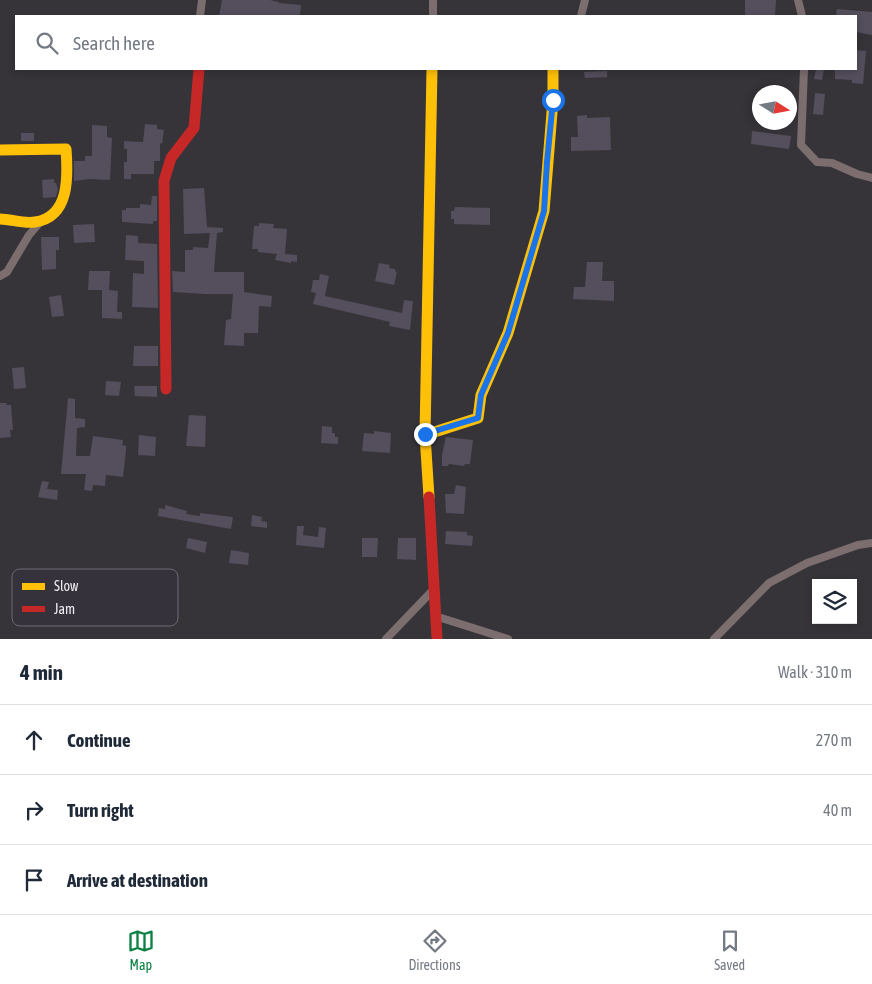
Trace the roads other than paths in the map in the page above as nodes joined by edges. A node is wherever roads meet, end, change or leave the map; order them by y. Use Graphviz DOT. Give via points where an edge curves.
graph roads {
  1 [pos="202,0"];
  2 [pos="433,0"];
  3 [pos="585,0"];
  4 [pos="798,0"];
  5 [pos="200,15"];
  6 [pos="433,15"];
  7 [pos="581,15"];
  8 [pos="802,15"];
  9 [pos="199,70"];
  10 [pos="432,70"];
  11 [pos="553,70"];
  12 [pos="804,70"];
  13 [pos="0,150"];
  14 [pos="872,178"];
  15 [pos="0,219"];
  16 [pos="42,220"];
  17 [pos="0,276"];
  18 [pos="166,389"];
  19 [pos="425,434"];
  20 [pos="872,543"];
  21 [pos="433,590"];
  22 [pos="435,616"];
  23 [pos="386,639"];
  24 [pos="437,639"];
  25 [pos="508,639"];
  26 [pos="714,639"];
  1 -- 5 [label="street"];
  2 -- 6 [label="street"];
  3 -- 7 [label="street"];
  4 -- 8 [label="street"];
  9 -- 18 [label="street" via="194,128 171,158 164,181"];
  10 -- 19 [label="street"];
  11 -- 19 [label="street" via="546,205 508,333 481,395 478,418"];
  12 -- 14 [label="street" via="802,145 817,162 832,163"];
  13 -- 16 [label="street" via="66,149 66,188 62,205 49,218"];
  15 -- 16 [label="street"];
  16 -- 17 [label="street" via="7,272"];
  19 -- 21 [label="street"];
  20 -- 26 [label="street" via="807,563 769,583"];
  21 -- 22 [label="street"];
  21 -- 23 [label="street"];
  22 -- 24 [label="street"];
  22 -- 25 [label="street"];
}
